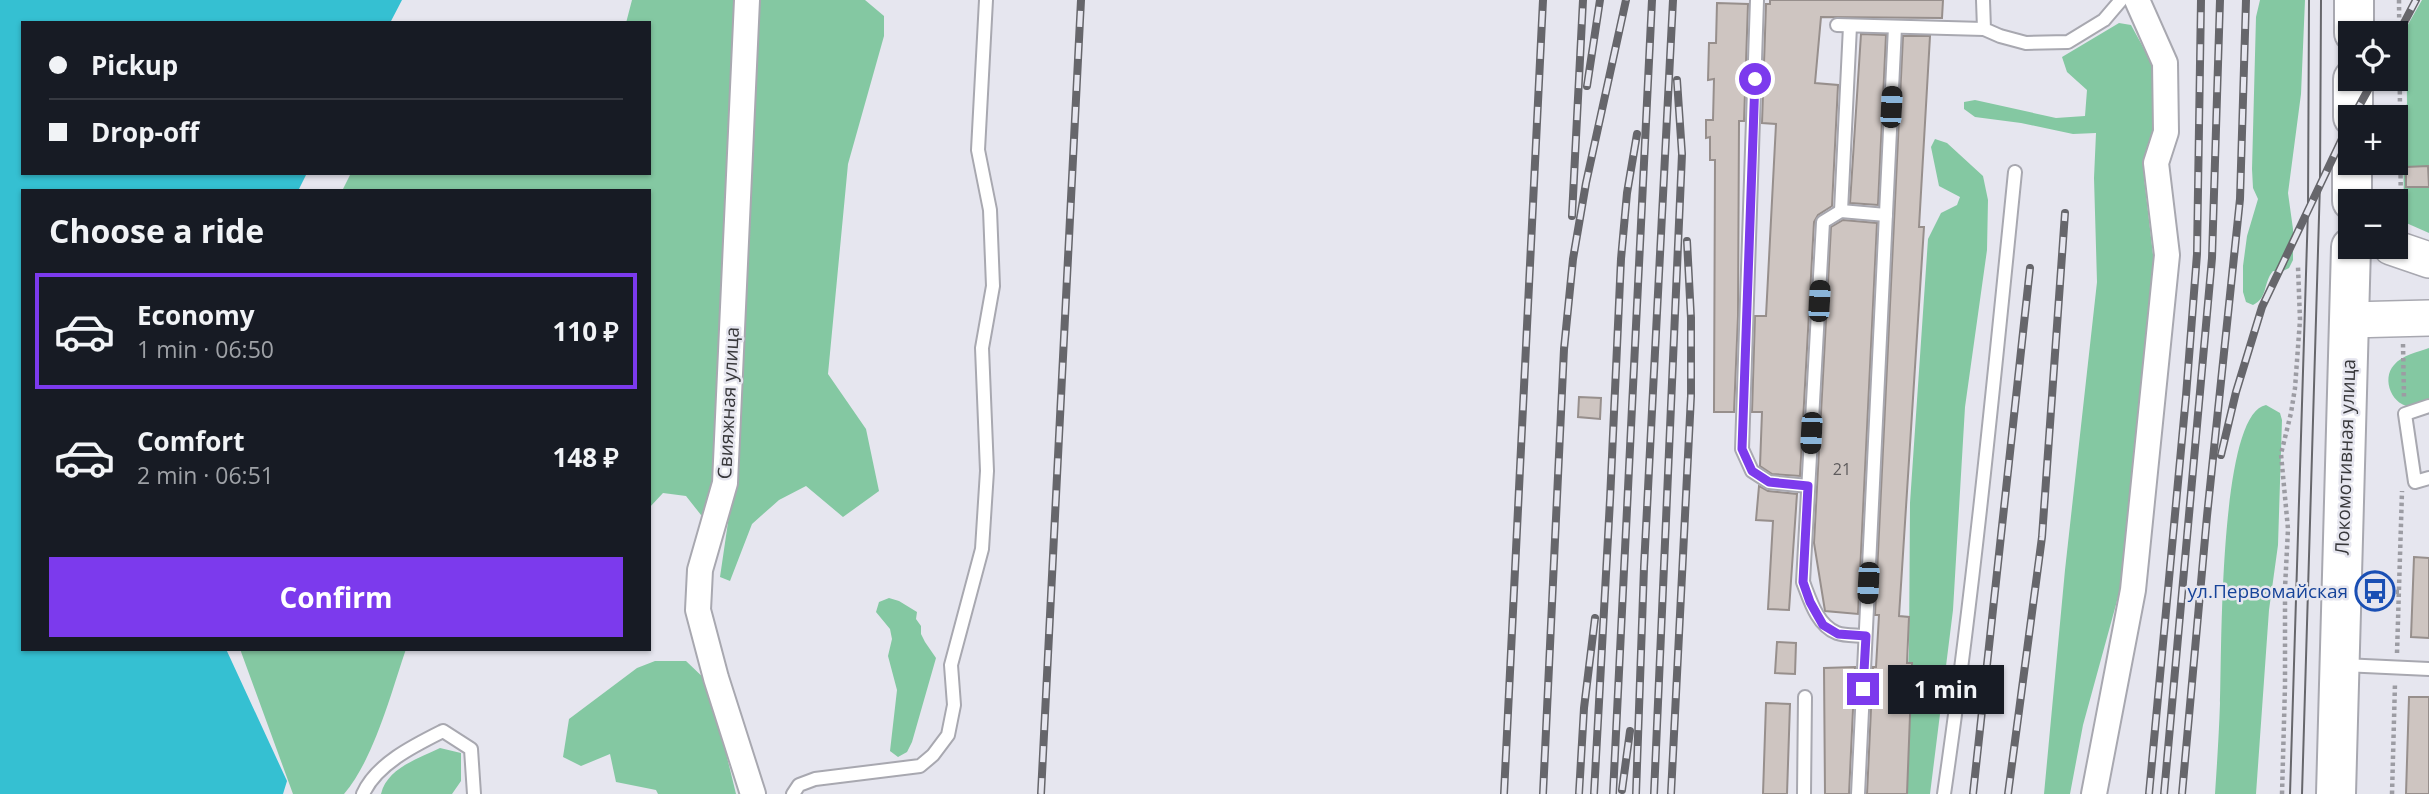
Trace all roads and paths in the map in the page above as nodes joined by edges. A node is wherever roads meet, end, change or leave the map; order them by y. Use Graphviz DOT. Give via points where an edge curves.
graph roads {
  1 [pos="747,0"];
  2 [pos="986,0"];
  3 [pos="1757,0"];
  4 [pos="1983,0"];
  5 [pos="2121,0"];
  6 [pos="2137,0"];
  7 [pos="2354,0"];
  8 [pos="2399,0"];
  9 [pos="2354,21"];
  10 [pos="1895,27"];
  11 [pos="1984,29"];
  12 [pos="2015,172"];
  13 [pos="2405,189"];
  14 [pos="1841,211"];
  15 [pos="1886,215"];
  16 [pos="2351,259"];
  17 [pos="2298,267"];
  18 [pos="2415,318"];
  19 [pos="2349,320"];
  20 [pos="2429,406"];
  21 [pos="2405,414"];
  22 [pos="2429,478"];
  23 [pos="1808,486"];
  24 [pos="2402,487"];
  25 [pos="2375,591"];
  26 [pos="2399,592"];
  27 [pos="1866,636"];
  28 [pos="2339,665"];
  29 [pos="2396,667"];
  30 [pos="2429,669"];
  31 [pos="1805,697"];
  32 [pos="363,794"];
  33 [pos="474,794"];
  34 [pos="753,794"];
  35 [pos="793,794"];
  36 [pos="1804,794"];
  37 [pos="1858,794"];
  38 [pos="1944,794"];
  39 [pos="2094,794"];
  40 [pos="2281,794"];
  41 [pos="2336,794"];
  42 [pos="2392,794"];
  1 -- 34 [label="street, Свияжная улица" via="725,483 700,570 698,610"];
  2 -- 35 [label="lane" via="978,150 990,210 993,286 982,348 987,471 982,549 951,665 954,705 948,735 920,766 815,779 799,785"];
  3 -- 23 [label="lane" via="1742,449 1752,471 1769,482"];
  4 -- 11 [label="lane"];
  5 -- 11 [label="lane" via="2104,20 2068,42 2026,43"];
  6 -- 39 [label="street" via="2165,64 2166,131 2156,163 2167,255 2133,590"];
  7 -- 9 [label="main road"];
  8 -- 13 [label="path"];
  10 -- 11 [label="lane"];
  10 -- 14 [label="lane" via="1844,25"];
  10 -- 15 [label="lane"];
  12 -- 38 [label="lane" via="1979,525"];
  14 -- 15 [label="lane"];
  14 -- 23 [label="lane" via="1823,222"];
  15 -- 27 [label="lane"];
  16 -- 19 [label="main road, Локомотивная улица"];
  17 -- 40 [label="path" via="2295,388 2281,454 2288,529"];
  18 -- 19 [label="main road"];
  18 -- 21 [label="path"];
  19 -- 28 [label="main road, Локомотивная улица"];
  20 -- 21 [label="lane"];
  21 -- 22 [label="lane" via="2415,482"];
  23 -- 27 [label="lane" via="1803,582 1810,602 1823,625 1838,634"];
  24 -- 26 [label="path"];
  25 -- 26 [label="path"];
  26 -- 29 [label="path"];
  27 -- 37 [label="lane"];
  28 -- 29 [label="lane"];
  28 -- 41 [label="main road, Локомотивная улица"];
  29 -- 30 [label="lane"];
  29 -- 42 [label="path"];
  31 -- 36 [label="lane"];
  32 -- 33 [label="lane" via="367,784 406,749 443,731 471,749"];
}
